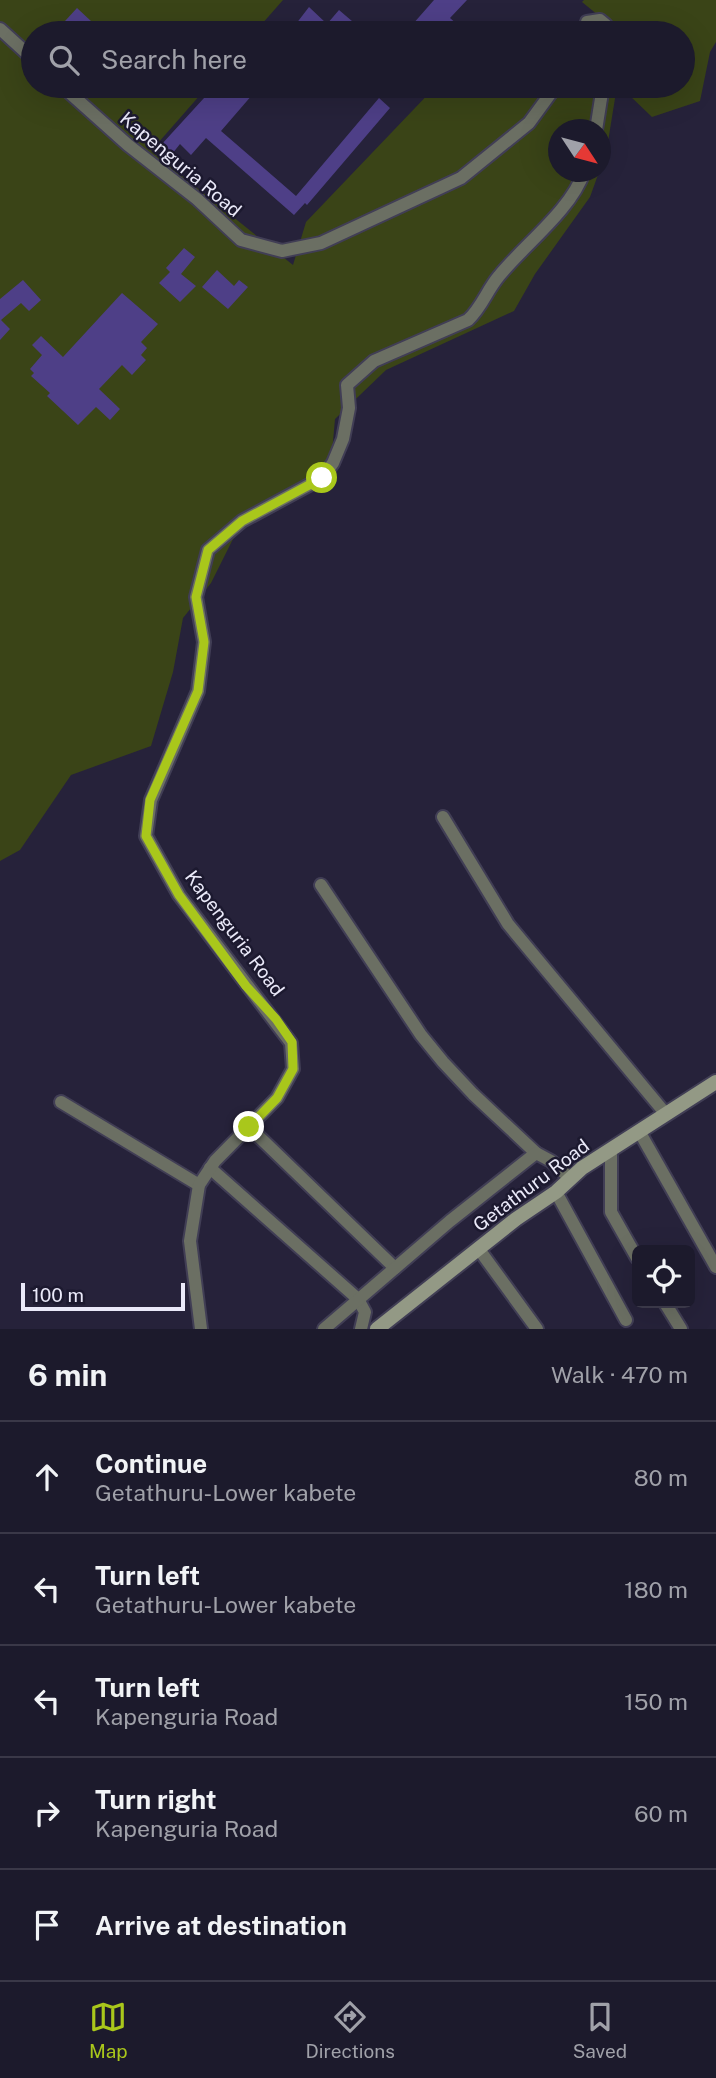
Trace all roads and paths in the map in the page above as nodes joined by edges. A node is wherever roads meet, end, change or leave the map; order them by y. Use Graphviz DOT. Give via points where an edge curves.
graph roads {
  1 [pos="0,29"];
  2 [pos="21,48"];
  3 [pos="75,98"];
  4 [pos="547,98"];
  5 [pos="601,98"];
  6 [pos="598,119"];
  7 [pos="580,182"];
  8 [pos="443,817"];
  9 [pos="321,885"];
  10 [pos="716,1082"];
  11 [pos="61,1102"];
  12 [pos="665,1113"];
  13 [pos="249,1127"];
  14 [pos="639,1130"];
  15 [pos="611,1149"];
  16 [pos="536,1153"];
  17 [pos="211,1168"];
  18 [pos="571,1179"];
  19 [pos="200,1185"];
  20 [pos="556,1192"];
  21 [pos="478,1248"];
  22 [pos="632,1249"];
  23 [pos="716,1267"];
  24 [pos="395,1268"];
  25 [pos="358,1299"];
  26 [pos="668,1308"];
  27 [pos="626,1320"];
  28 [pos="201,1329"];
  29 [pos="324,1329"];
  30 [pos="361,1329"];
  31 [pos="377,1329"];
  32 [pos="537,1329"];
  33 [pos="681,1329"];
  1 -- 2 [label="street"];
  3 -- 4 [label="street, Kapenguria Road" via="241,240 282,251 321,243 461,178 529,123"];
  5 -- 6 [label="street"];
  7 -- 13 [label="street, Kapenguria Road" via="497,278 468,320 374,361 347,385 349,408 343,439 322,478 242,521 208,550 196,597 204,642 198,691 150,800 146,836 179,895 292,1042 293,1069 277,1098"];
  8 -- 12 [label="street" via="508,924"];
  9 -- 16 [label="street" via="436,1053"];
  10 -- 12 [label="main road, Getathuru Road"];
  11 -- 19 [label="street"];
  12 -- 14 [label="main road, Getathuru Road"];
  13 -- 17 [label="street, Kapenguria Road"];
  13 -- 24 [label="street"];
  14 -- 15 [label="main road, Getathuru Road"];
  14 -- 23 [label="street"];
  15 -- 18 [label="main road, Getathuru Road"];
  15 -- 22 [label="street" via="611,1212"];
  16 -- 18 [label="street"];
  16 -- 24 [label="street"];
  17 -- 19 [label="street, Kapenguria Road"];
  17 -- 25 [label="street"];
  18 -- 20 [label="main road, Getathuru Road"];
  19 -- 28 [label="street, Kapenguria Road" via="190,1241"];
  20 -- 21 [label="main road, Getathuru Road"];
  20 -- 27 [label="street"];
  21 -- 31 [label="main road, Getathuru Road"];
  21 -- 32 [label="street"];
  24 -- 25 [label="street"];
  25 -- 29 [label="street"];
  25 -- 30 [label="street" via="365,1312"];
  26 -- 33 [label="street"];
}
